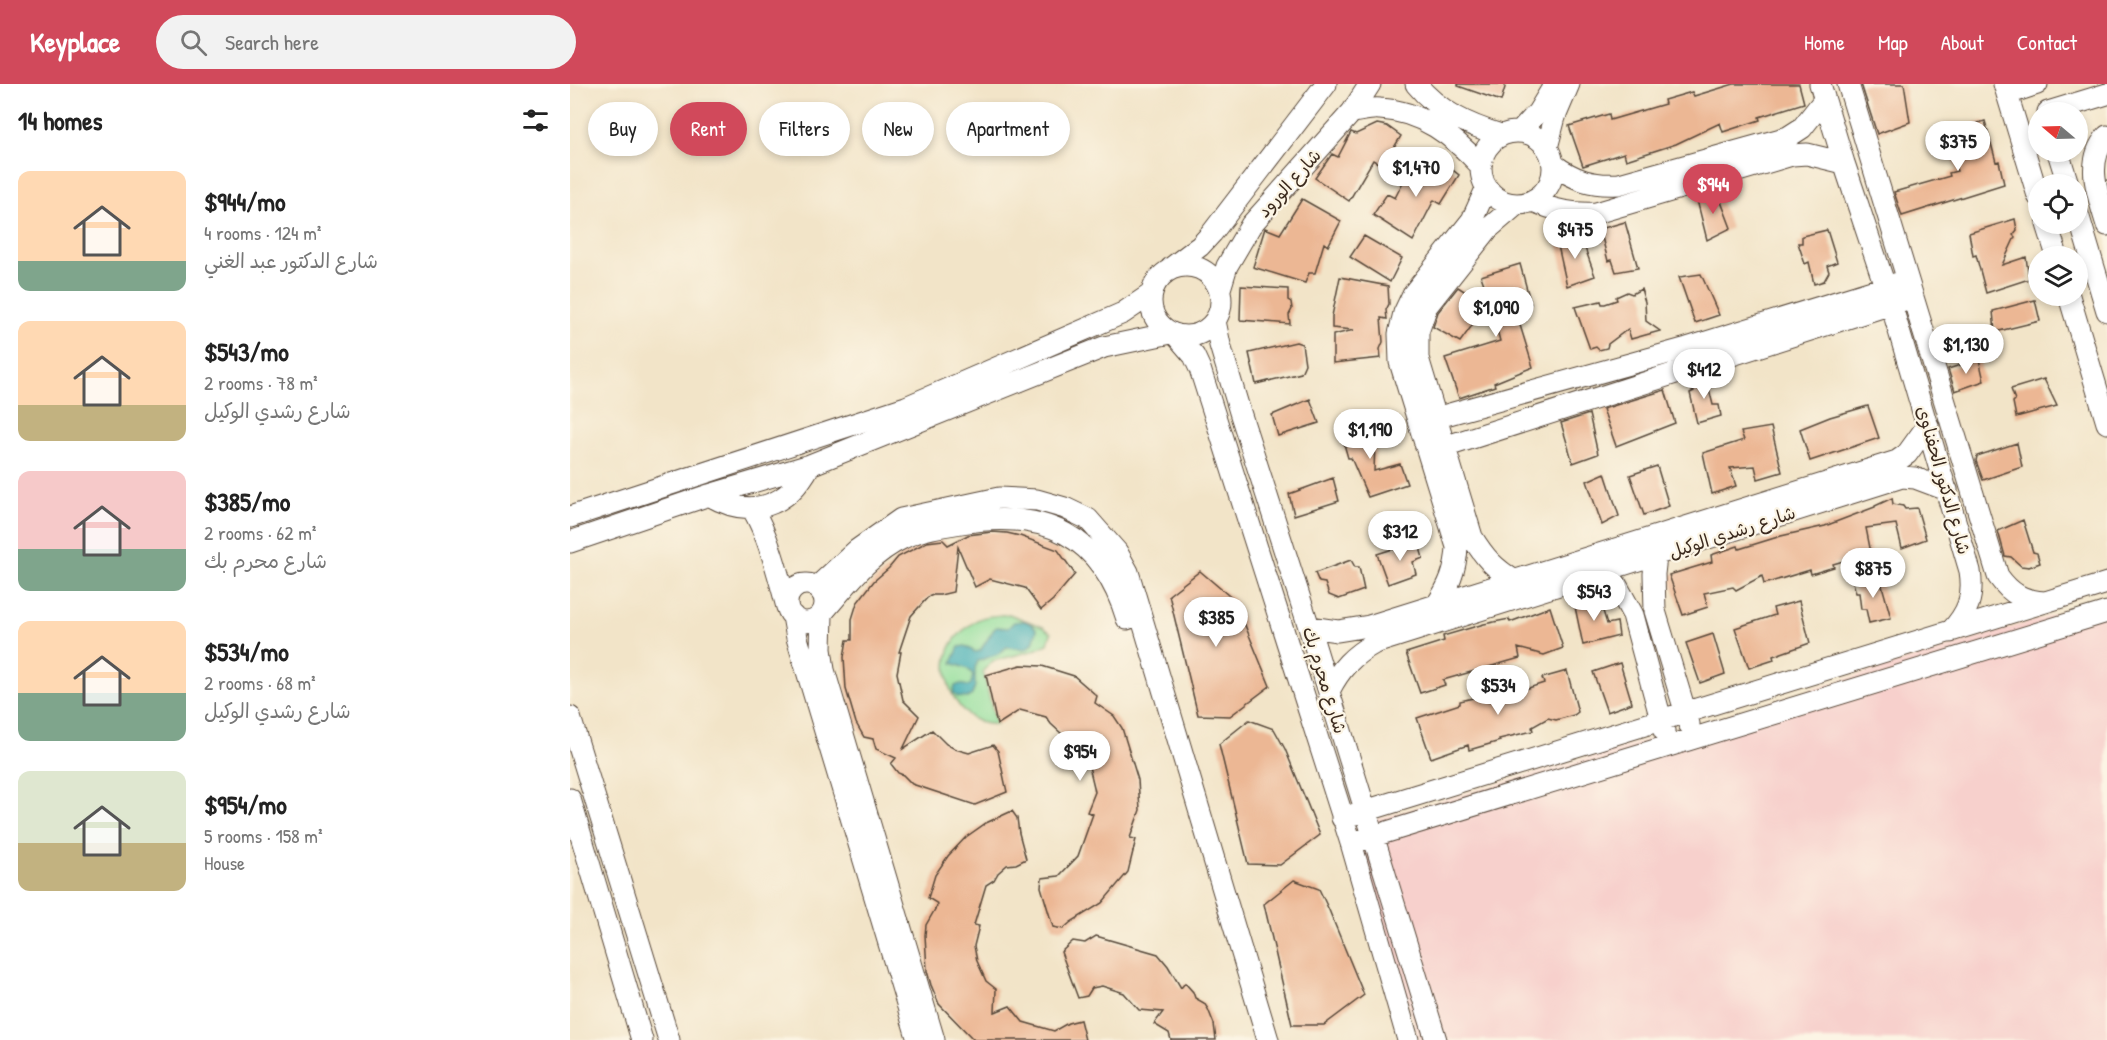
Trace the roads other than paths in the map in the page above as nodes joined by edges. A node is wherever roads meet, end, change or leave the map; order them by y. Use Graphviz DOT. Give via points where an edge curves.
graph roads {
  1 [pos="1326,84"];
  2 [pos="1370,84"];
  3 [pos="1416,84"];
  4 [pos="1556,84"];
  5 [pos="1569,84"];
  6 [pos="1848,84"];
  7 [pos="2037,84"];
  8 [pos="2006,89"];
  9 [pos="2104,95"];
  10 [pos="1825,101"];
  11 [pos="2043,102"];
  12 [pos="2081,102"];
  13 [pos="2088,103"];
  14 [pos="1856,110"];
  15 [pos="1352,112"];
  16 [pos="2028,119"];
  17 [pos="2016,123"];
  18 [pos="1511,133"];
  19 [pos="2107,136"];
  20 [pos="1550,156"];
  21 [pos="1844,163"];
  22 [pos="1480,165"];
  23 [pos="2031,174"];
  24 [pos="1486,189"];
  25 [pos="1525,203"];
  26 [pos="2107,225"];
  27 [pos="2084,234"];
  28 [pos="1171,268"];
  29 [pos="1220,289"];
  30 [pos="1910,289"];
  31 [pos="1152,294"];
  32 [pos="1888,295"];
  33 [pos="2071,306"];
  34 [pos="2107,311"];
  35 [pos="1215,321"];
  36 [pos="1173,334"];
  37 [pos="1425,407"];
  38 [pos="2107,423"];
  39 [pos="1928,425"];
  40 [pos="1444,447"];
  41 [pos="810,465"];
  42 [pos="1947,490"];
  43 [pos="709,495"];
  44 [pos="759,506"];
  45 [pos="1065,508"];
  46 [pos="570,516"];
  47 [pos="1088,519"];
  48 [pos="1057,529"];
  49 [pos="1076,540"];
  50 [pos="570,542"];
  51 [pos="1656,556"];
  52 [pos="1994,562"];
  53 [pos="1970,571"];
  54 [pos="1604,572"];
  55 [pos="1515,580"];
  56 [pos="2107,583"];
  57 [pos="810,585"];
  58 [pos="2045,603"];
  59 [pos="1436,606"];
  60 [pos="790,612"];
  61 [pos="2107,612"];
  62 [pos="822,614"];
  63 [pos="1309,627"];
  64 [pos="1950,632"];
  65 [pos="1372,634"];
  66 [pos="1329,691"];
  67 [pos="1685,712"];
  68 [pos="570,717"];
  69 [pos="1661,719"];
  70 [pos="1693,739"];
  71 [pos="1668,746"];
  72 [pos="570,799"];
  73 [pos="1364,810"];
  74 [pos="1342,818"];
  75 [pos="1373,837"];
  76 [pos="1350,843"];
  77 [pos="642,1040"];
  78 [pos="669,1040"];
  79 [pos="918,1040"];
  80 [pos="934,1040"];
  81 [pos="1254,1040"];
  82 [pos="1268,1040"];
  83 [pos="1408,1040"];
  84 [pos="1436,1040"];
  1 -- 28 [label="street, شارع الورود" via="1212,232"];
  2 -- 15 [label="street, شارع الورود"];
  3 -- 18 [label="street" via="1446,113 1472,126"];
  4 -- 18 [label="street" via="1538,112"];
  5 -- 20 [label="street" via="1555,117"];
  6 -- 14 [label="street, شارع الدكتور الحفناوى"];
  7 -- 8 [label="street"];
  7 -- 11 [label="street"];
  8 -- 17 [label="street"];
  9 -- 12 [label="street"];
  9 -- 13 [label="street"];
  10 -- 14 [label="street"];
  10 -- 20 [label="street" via="1802,128 1788,136 1619,184 1584,182 1568,175"];
  10 -- 21 [label="street, شارع الدكتور الحفناوى"];
  14 -- 30 [label="street, شارع الدكتور الحفناوى"];
  15 -- 22 [label="street" via="1379,109 1408,114 1436,125 1460,142"];
  15 -- 29 [label="street, شارع الورود" via="1251,225 1227,266"];
  16 -- 17 [label="street"];
  17 -- 23 [label="street"];
  18 -- 20 [label="street" via="1532,135"];
  18 -- 22 [label="street" via="1491,142"];
  19 -- 26 [label="street" via="2094,163 2095,185"];
  20 -- 25 [label="street" via="1549,186 1543,195"];
  21 -- 25 [label="street" via="1807,154 1792,155 1596,213 1574,214"];
  21 -- 32 [label="street, شارع الدكتور الحفناوى"];
  22 -- 24 [label="street"];
  24 -- 25 [label="street" via="1505,203"];
  24 -- 37 [label="street" via="1472,220 1413,294 1404,313 1399,334 1400,362"];
  25 -- 37 [label="street" via="1488,229 1426,306 1418,332"];
  27 -- 34 [label="street"];
  28 -- 29 [label="street" via="1196,267 1210,275"];
  28 -- 31 [label="street" via="1158,279"];
  29 -- 35 [label="street" via="1221,305"];
  30 -- 32 [label="street"];
  30 -- 52 [label="street, شارع الدكتور الحفناوى"];
  31 -- 36 [label="street" via="1154,316"];
  31 -- 46 [label="street" via="1123,313 906,407"];
  32 -- 37 [label="street" via="1687,348"];
  32 -- 39 [label="street, شارع الدكتور الحفناوى"];
  32 -- 40 [label="street"];
  33 -- 38 [label="street"];
  35 -- 36 [label="street" via="1197,334"];
  35 -- 63 [label="street, شارع محرم بك"];
  36 -- 41 [label="street" via="1104,347"];
  36 -- 74 [label="street, شارع محرم بك" via="1194,356 1200,369"];
  37 -- 40 [label="street"];
  37 -- 59 [label="street" via="1457,547 1449,586"];
  39 -- 42 [label="street, شارع الدكتور الحفناوى"];
  39 -- 55 [label="street, شارع رشدي الوكيل" via="1907,454 1897,461"];
  40 -- 55 [label="street" via="1472,537 1497,570"];
  41 -- 43 [label="street"];
  41 -- 44 [label="street" via="790,492 776,502"];
  42 -- 51 [label="street, شارع رشدي الوكيل" via="1902,477"];
  42 -- 53 [label="street, شارع الدكتور الحفناوى"];
  43 -- 44 [label="street" via="733,507"];
  43 -- 50 [label="street"];
  44 -- 57 [label="street" via="767,515 783,557"];
  44 -- 60 [label="street" via="758,519"];
  45 -- 47 [label="street"];
  45 -- 48 [label="street"];
  45 -- 57 [label="street" via="1037,500 999,498 901,519"];
  47 -- 49 [label="street"];
  47 -- 82 [label="street" via="1117,552 1128,572"];
  48 -- 49 [label="street"];
  48 -- 62 [label="street" via="1010,518 984,519 903,537 878,553"];
  49 -- 81 [label="street" via="1104,567 1122,602"];
  51 -- 54 [label="street, شارع رشدي الوكيل"];
  51 -- 67 [label="street" via="1655,611"];
  52 -- 53 [label="street"];
  52 -- 58 [label="street, شارع الدكتور الحفناوى" via="1998,576 2018,597"];
  53 -- 64 [label="street, شارع الدكتور الحفناوى" via="1970,605"];
  54 -- 65 [label="street, شارع رشدي الوكيل"];
  54 -- 69 [label="street" via="1616,584 1633,615"];
  55 -- 59 [label="street, شارع رشدي الوكيل"];
  56 -- 58 [label="street"];
  57 -- 60 [label="street" via="794,588 788,597"];
  57 -- 62 [label="street" via="823,594 826,603"];
  58 -- 64 [label="street"];
  59 -- 65 [label="street, شارع رشدي الوكيل"];
  60 -- 62 [label="street" via="799,621 807,622"];
  60 -- 79 [label="street"];
  61 -- 70 [label="street"];
  62 -- 80 [label="street" via="824,670"];
  63 -- 65 [label="street, شارع رشدي الوكيل"];
  63 -- 66 [label="street, شارع محرم بك"];
  64 -- 67 [label="street"];
  65 -- 66 [label="street, شارع رشدي الوكيل" via="1336,676"];
  66 -- 73 [label="street, شارع محرم بك"];
  67 -- 69 [label="street"];
  67 -- 70 [label="street"];
  68 -- 78 [label="street"];
  69 -- 71 [label="street"];
  69 -- 73 [label="street"];
  70 -- 71 [label="street"];
  71 -- 75 [label="street"];
  72 -- 77 [label="street"];
  73 -- 74 [label="street"];
  73 -- 75 [label="street, شارع محرم بك"];
  74 -- 76 [label="street, شارع محرم بك"];
  75 -- 76 [label="street"];
  75 -- 84 [label="street, شارع محرم بك"];
  76 -- 83 [label="street, شارع محرم بك"];
}
